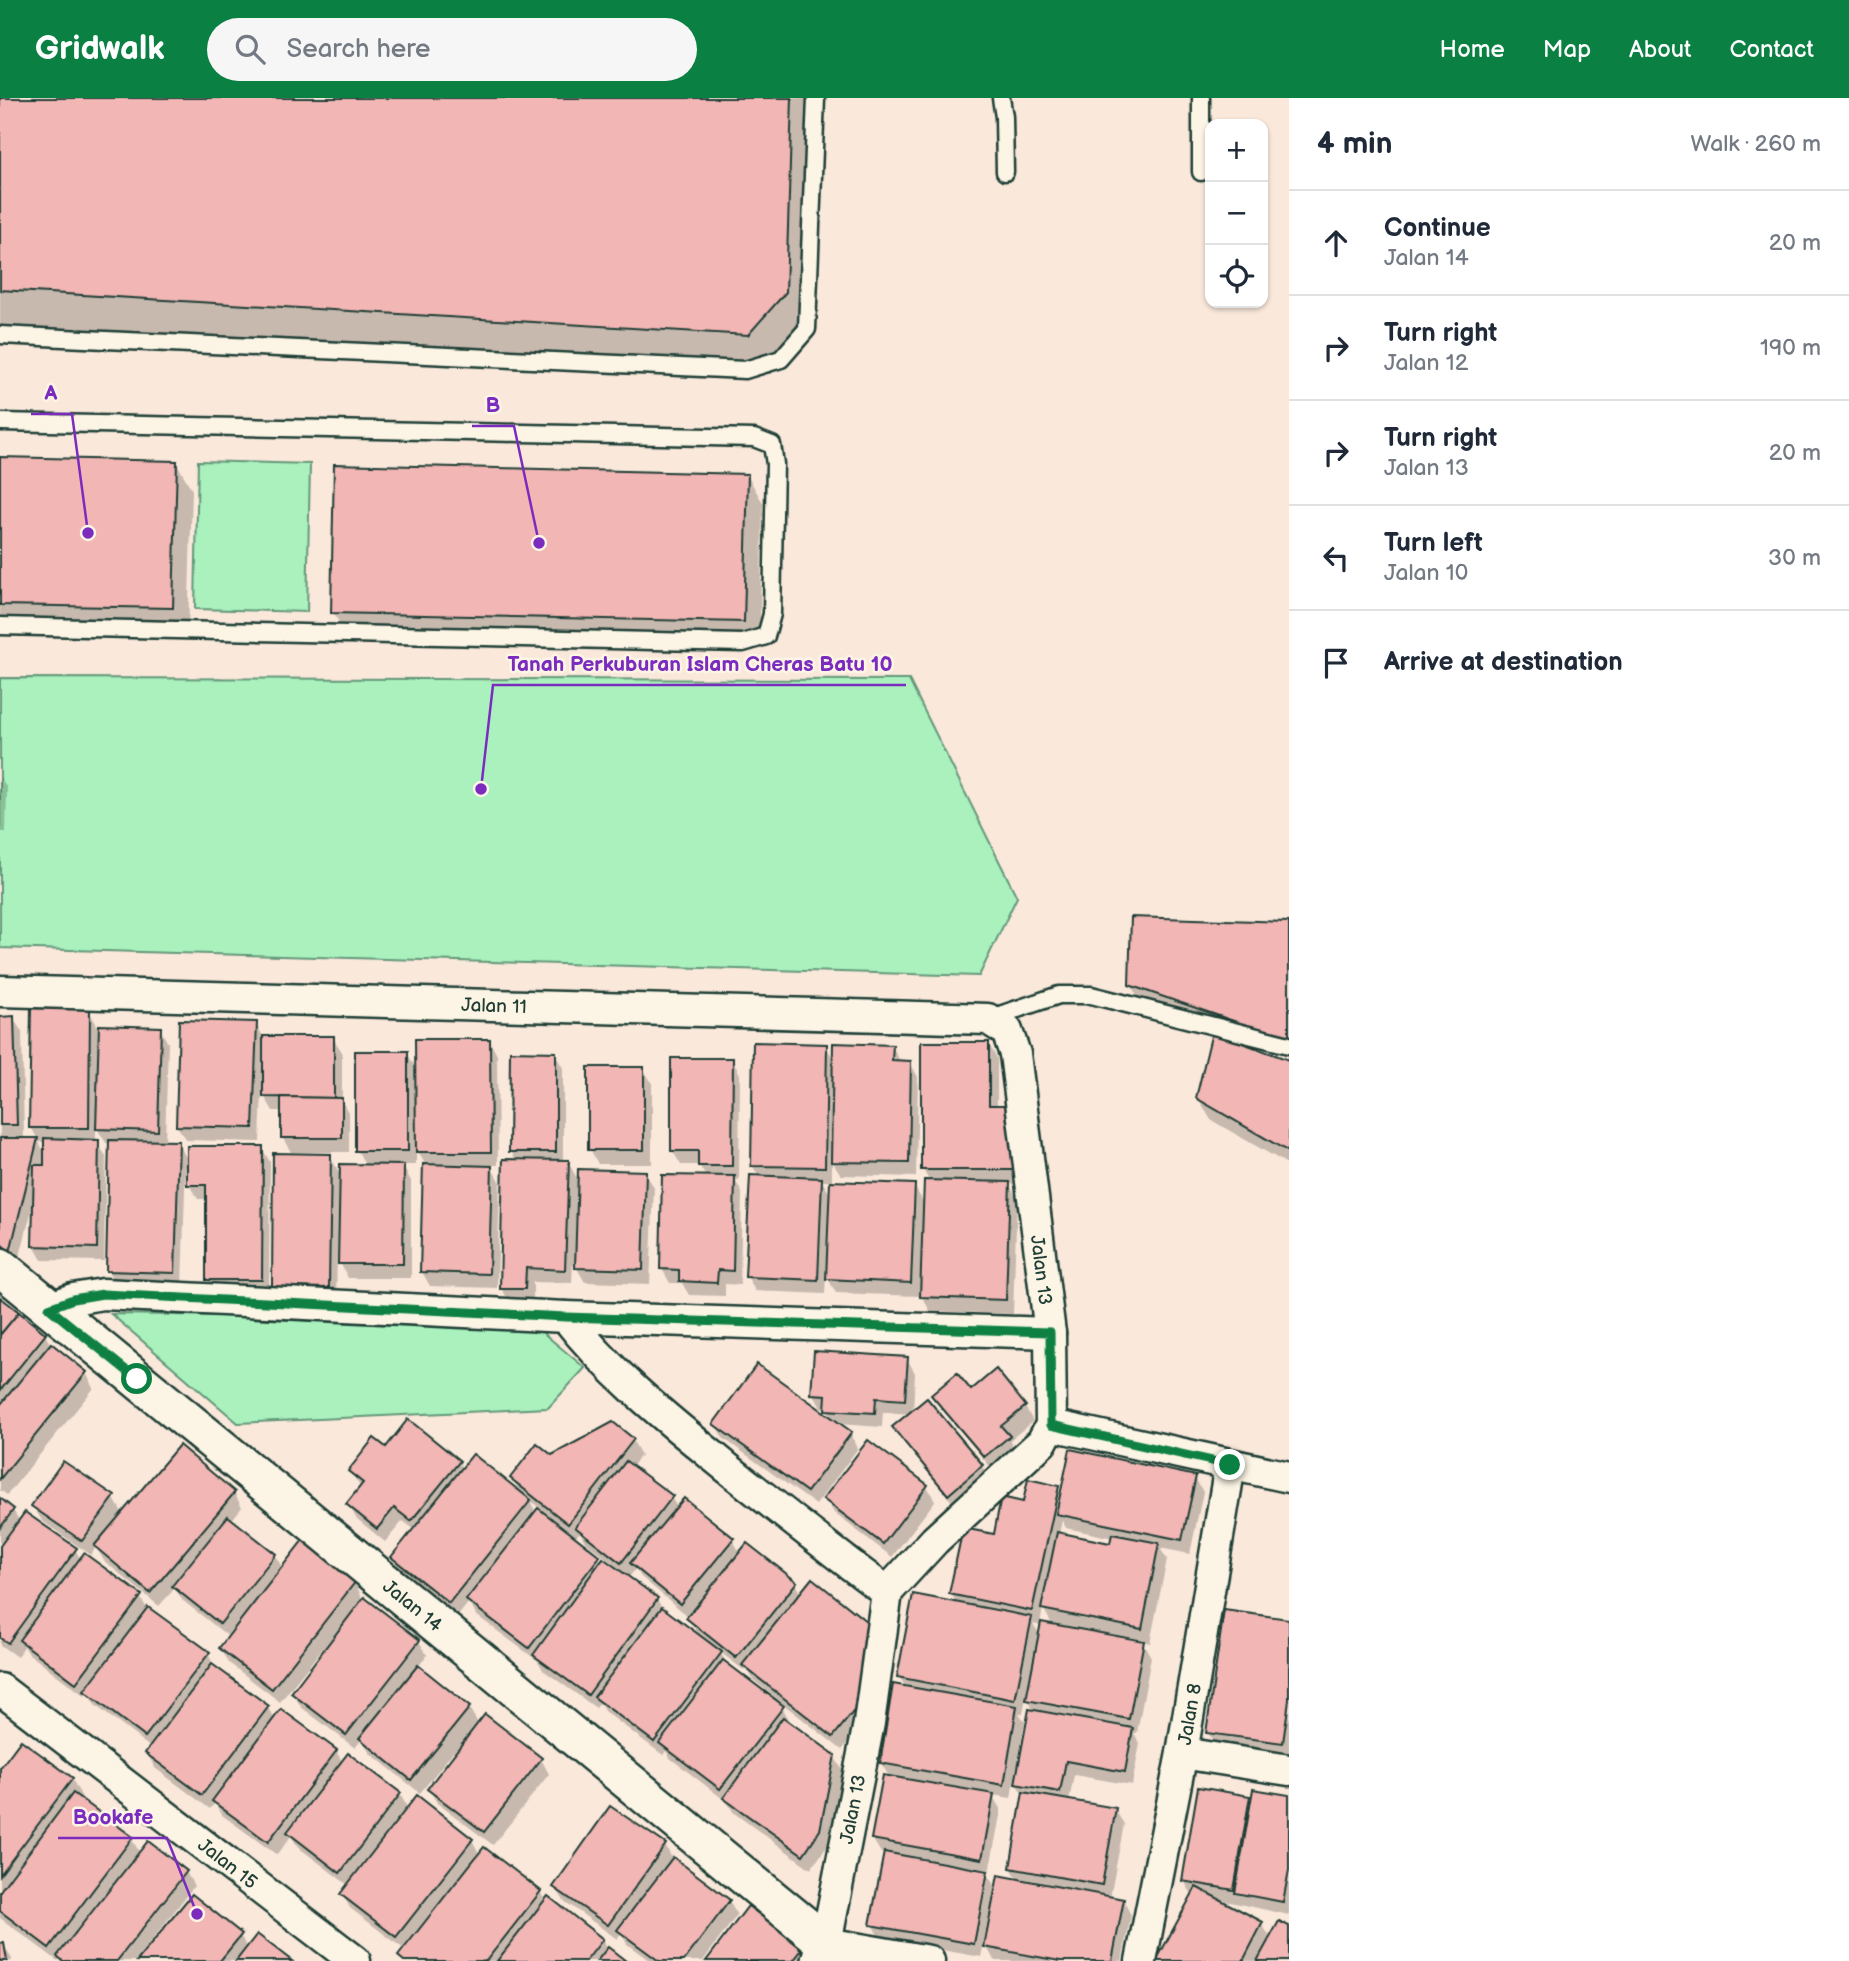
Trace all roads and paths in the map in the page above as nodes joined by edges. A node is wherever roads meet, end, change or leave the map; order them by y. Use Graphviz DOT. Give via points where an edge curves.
graph roads {
  1 [pos="816,98"];
  2 [pos="1002,98"];
  3 [pos="1200,98"];
  4 [pos="1005,172"];
  5 [pos="1201,172"];
  6 [pos="0,335"];
  7 [pos="0,422"];
  8 [pos="0,626"];
  9 [pos="0,991"];
  10 [pos="988,1019"];
  11 [pos="1289,1045"];
  12 [pos="0,1268"];
  13 [pos="49,1308"];
  14 [pos="566,1317"];
  15 [pos="1050,1332"];
  16 [pos="1051,1425"];
  17 [pos="1230,1465"];
  18 [pos="1289,1477"];
  19 [pos="887,1592"];
  20 [pos="0,1689"];
  21 [pos="1182,1753"];
  22 [pos="1289,1770"];
  23 [pos="823,1952"];
  24 [pos="355,1961"];
  25 [pos="929,1961"];
  26 [pos="1142,1961"];
  1 -- 6 [label="lane" via="807,329 780,359 745,370"];
  2 -- 4 [label="lane"];
  3 -- 5 [label="lane"];
  7 -- 8 [label="lane" via="754,438 772,445 775,464 772,614 766,636 743,643"];
  9 -- 10 [label="street, Jalan 11"];
  10 -- 11 [label="lane" via="1059,995 1091,995"];
  10 -- 15 [label="street, Jalan 13" via="1007,1031 1015,1054"];
  12 -- 13 [label="street, Jalan 14"];
  13 -- 14 [label="street" via="103,1294"];
  13 -- 23 [label="street, Jalan 14"];
  14 -- 15 [label="street"];
  14 -- 19 [label="street" via="658,1411"];
  15 -- 16 [label="street, Jalan 13"];
  16 -- 17 [label="street"];
  16 -- 19 [label="street" via="1042,1442 935,1540"];
  17 -- 18 [label="street"];
  17 -- 21 [label="street, Jalan 8"];
  19 -- 23 [label="street, Jalan 13" via="869,1723"];
  20 -- 24 [label="street, Jalan 15"];
  21 -- 22 [label="street"];
  21 -- 26 [label="street, Jalan 8"];
  23 -- 25 [label="street"];
}
